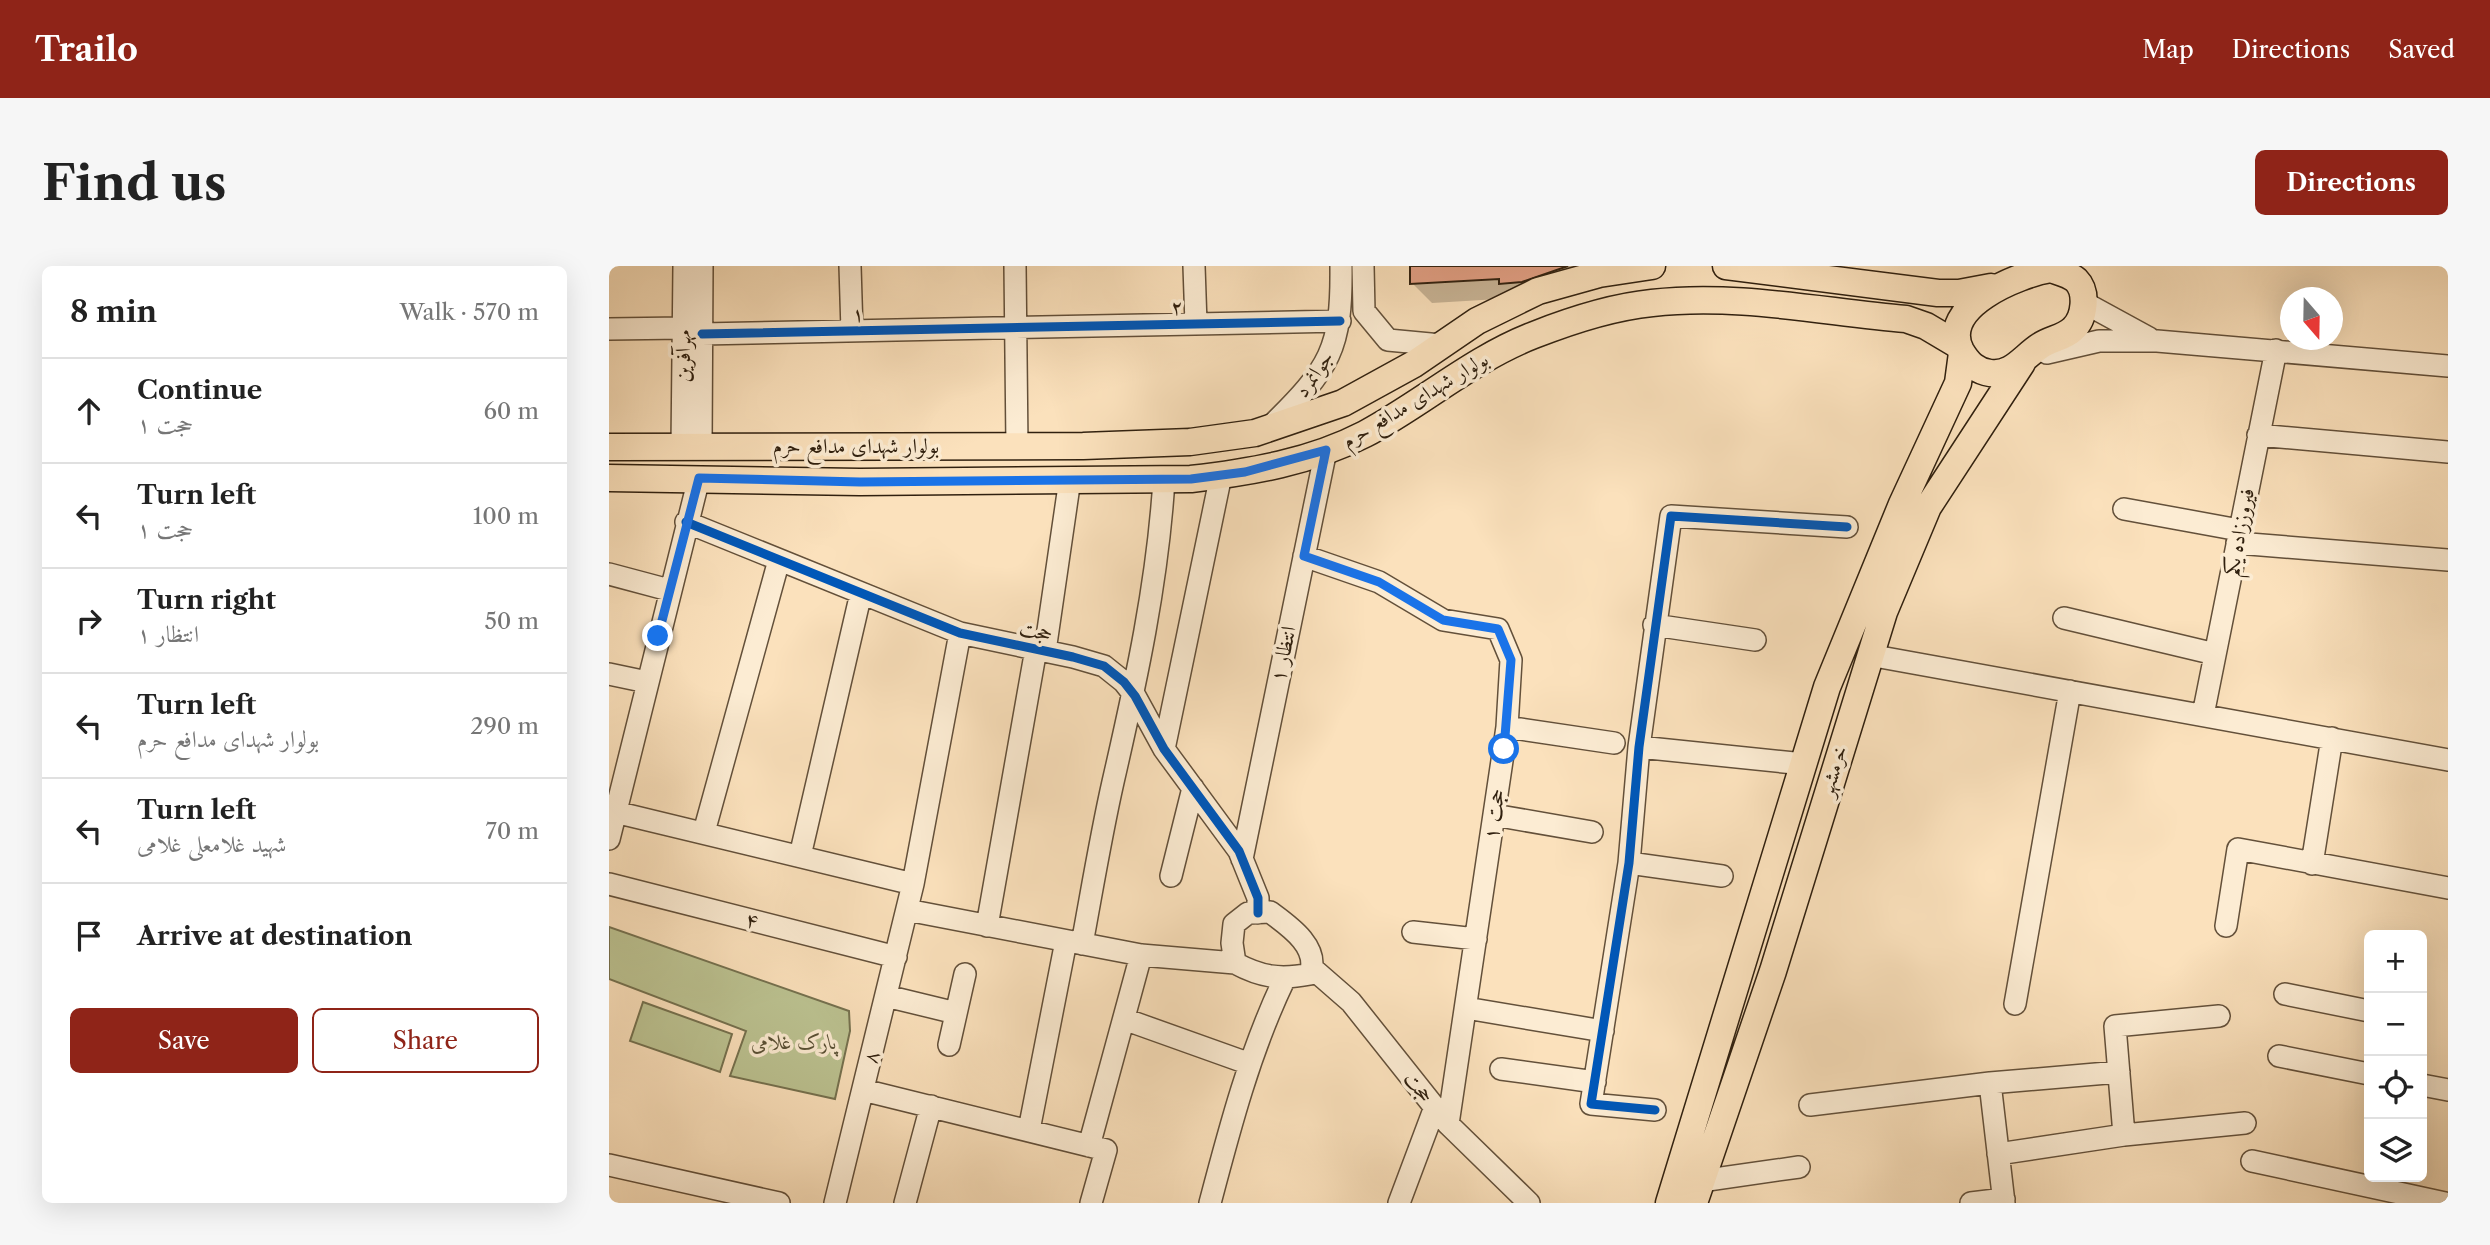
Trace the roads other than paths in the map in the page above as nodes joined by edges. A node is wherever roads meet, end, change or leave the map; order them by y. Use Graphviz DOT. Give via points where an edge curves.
graph roads {
  1 [pos="684,266"];
  2 [pos="702,266"];
  3 [pos="850,266"];
  4 [pos="1014,266"];
  5 [pos="1194,266"];
  6 [pos="1341,266"];
  7 [pos="1363,266"];
  8 [pos="1652,266"];
  9 [pos="1726,266"];
  10 [pos="2030,273"];
  11 [pos="2085,286"];
  12 [pos="1902,288"];
  13 [pos="1894,318"];
  14 [pos="1340,321"];
  15 [pos="1196,324"];
  16 [pos="1015,327"];
  17 [pos="609,329"];
  18 [pos="692,331"];
  19 [pos="852,331"];
  20 [pos="2157,341"];
  21 [pos="1441,345"];
  22 [pos="1960,349"];
  23 [pos="2276,351"];
  24 [pos="2024,360"];
  25 [pos="2448,366"];
  26 [pos="1949,402"];
  27 [pos="1987,414"];
  28 [pos="1268,429"];
  29 [pos="2258,435"];
  30 [pos="691,440"];
  31 [pos="1017,446"];
  32 [pos="609,447"];
  33 [pos="861,447"];
  34 [pos="1326,450"];
  35 [pos="2448,452"];
  36 [pos="1221,475"];
  37 [pos="609,478"];
  38 [pos="699,478"];
  39 [pos="1070,479"];
  40 [pos="1164,479"];
  41 [pos="860,482"];
  42 [pos="2124,509"];
  43 [pos="685,522"];
  44 [pos="1847,527"];
  45 [pos="2238,536"];
  46 [pos="1304,556"];
  47 [pos="779,560"];
  48 [pos="2448,560"];
  49 [pos="609,574"];
  50 [pos="669,590"];
  51 [pos="860,593"];
  52 [pos="2064,618"];
  53 [pos="1654,625"];
  54 [pos="960,633"];
  55 [pos="1755,640"];
  56 [pos="1041,650"];
  57 [pos="2215,654"];
  58 [pos="1869,655"];
  59 [pos="609,674"];
  60 [pos="647,682"];
  61 [pos="2070,691"];
  62 [pos="1135,696"];
  63 [pos="2203,715"];
  64 [pos="1507,727"];
  65 [pos="2332,738"];
  66 [pos="1614,743"];
  67 [pos="1639,747"];
  68 [pos="1164,748"];
  69 [pos="2448,760"];
  70 [pos="1804,764"];
  71 [pos="616,779"];
  72 [pos="1193,788"];
  73 [pos="615,812"];
  74 [pos="1494,815"];
  75 [pos="704,832"];
  76 [pos="1592,832"];
  77 [pos="609,839"];
  78 [pos="800,856"];
  79 [pos="1242,859"];
  80 [pos="1629,863"];
  81 [pos="2312,864"];
  82 [pos="1171,876"];
  83 [pos="1722,876"];
  84 [pos="609,884"];
  85 [pos="913,884"];
  86 [pos="2448,888"];
  87 [pos="907,910"];
  88 [pos="1258,913"];
  89 [pos="987,926"];
  90 [pos="2226,926"];
  91 [pos="1413,932"];
  92 [pos="1476,939"];
  93 [pos="1074,942"];
  94 [pos="1141,955"];
  95 [pos="896,957"];
  96 [pos="1235,963"];
  97 [pos="1312,968"];
  98 [pos="1742,970"];
  99 [pos="964,974"];
  100 [pos="1771,978"];
  101 [pos="1284,980"];
  102 [pos="2285,994"];
  103 [pos="886,996"];
  104 [pos="2015,1004"];
  105 [pos="1466,1008"];
  106 [pos="2364,1011"];
  107 [pos="956,1013"];
  108 [pos="2219,1016"];
  109 [pos="1123,1019"];
  110 [pos="1603,1031"];
  111 [pos="949,1045"];
  112 [pos="2279,1056"];
  113 [pos="1250,1064"];
  114 [pos="1501,1069"];
  115 [pos="2119,1072"];
  116 [pos="2364,1073"];
  117 [pos="1595,1082"];
  118 [pos="1990,1083"];
  119 [pos="2427,1086"];
  120 [pos="863,1090"];
  121 [pos="2448,1090"];
  122 [pos="1810,1105"];
  123 [pos="931,1106"];
  124 [pos="1655,1110"];
  125 [pos="1442,1116"];
  126 [pos="2245,1123"];
  127 [pos="1029,1130"];
  128 [pos="2124,1135"];
  129 [pos="1098,1148"];
  130 [pos="1998,1154"];
  131 [pos="2252,1161"];
  132 [pos="609,1165"];
  133 [pos="1799,1167"];
  134 [pos="1697,1192"];
  135 [pos="2004,1201"];
  136 [pos="779,1203"];
  137 [pos="835,1203"];
  138 [pos="905,1203"];
  139 [pos="1091,1203"];
  140 [pos="1210,1203"];
  141 [pos="1399,1203"];
  142 [pos="1529,1203"];
  143 [pos="1669,1203"];
  144 [pos="1971,1203"];
  145 [pos="2445,1203"];
  1 -- 18 [label="street, مهرآفرین"];
  2 -- 18 [label="street, مهرآفرین"];
  3 -- 19 [label="street"];
  4 -- 16 [label="street"];
  5 -- 15 [label="street"];
  6 -- 14 [label="street, جوانمرد"];
  7 -- 21 [label="street" via="1364,311 1388,340"];
  8 -- 21 [label="main road, بولوار شهدای مدافع حرم" via="1538,290"];
  9 -- 12 [label="main road"];
  10 -- 11 [label="main road" via="2051,269"];
  10 -- 12 [label="main road" via="1959,293"];
  10 -- 22 [label="main road" via="1979,299 1964,312 1957,329"];
  11 -- 20 [label="street"];
  11 -- 24 [label="main road" via="2082,314 2075,328"];
  12 -- 13 [label="main road" via="1911,296 1912,309"];
  13 -- 22 [label="main road, بولوار شهدای مدافع حرم" via="1926,326"];
  13 -- 34 [label="main road, بولوار شهدای مدافع حرم" via="1688,300 1613,310 1502,348 1389,420"];
  14 -- 15 [label="street, ۲"];
  14 -- 28 [label="street, جوانمرد" via="1336,342 1319,374"];
  15 -- 16 [label="street, ۲"];
  16 -- 19 [label="street, ۱"];
  16 -- 31 [label="street"];
  17 -- 18 [label="street"];
  18 -- 19 [label="street, ۱"];
  18 -- 30 [label="street, مهرآفرین"];
  20 -- 23 [label="street"];
  20 -- 24 [label="street" via="2099,341"];
  21 -- 28 [label="main road, بولوار شهدای مدافع حرم" via="1342,402"];
  22 -- 24 [label="main road, بولوار شهدای مدافع حرم" via="1977,370 1988,373 1999,374"];
  22 -- 26 [label="main road" via="1958,383"];
  23 -- 25 [label="street"];
  23 -- 29 [label="street, فیروززاده یکم"];
  24 -- 27 [label="main road, خرمشهر"];
  26 -- 27 [label="main road" via="1961,389 1983,387"];
  26 -- 70 [label="main road" via="1827,687"];
  27 -- 58 [label="main road, خرمشهر" via="1928,507"];
  28 -- 31 [label="main road, بولوار شهدای مدافع حرم" via="1190,442"];
  29 -- 35 [label="street"];
  29 -- 45 [label="street, فیروززاده یکم"];
  30 -- 32 [label="main road, بولوار شهدای مدافع حرم"];
  30 -- 33 [label="main road, بولوار شهدای مدافع حرم"];
  31 -- 33 [label="main road, بولوار شهدای مدافع حرم"];
  33 -- 41 [label="main road"];
  34 -- 36 [label="main road, بولوار شهدای مدافع حرم" via="1271,467"];
  34 -- 46 [label="street, انتظار ۱"];
  36 -- 40 [label="main road, بولوار شهدای مدافع حرم"];
  36 -- 68 [label="street"];
  37 -- 38 [label="main road, بولوار شهدای مدافع حرم"];
  38 -- 41 [label="main road, بولوار شهدای مدافع حرم"];
  38 -- 43 [label="street"];
  39 -- 40 [label="main road, بولوار شهدای مدافع حرم"];
  39 -- 41 [label="main road, بولوار شهدای مدافع حرم"];
  39 -- 56 [label="street"];
  40 -- 62 [label="street"];
  42 -- 45 [label="street"];
  43 -- 47 [label="street, حجت"];
  43 -- 50 [label="street"];
  44 -- 53 [label="street" via="1671,516"];
  45 -- 48 [label="street"];
  45 -- 57 [label="street, فیروززاده یکم"];
  46 -- 64 [label="street, حجت ۱" via="1379,582 1443,620 1498,629 1511,660"];
  46 -- 79 [label="street, انتظار ۱"];
  47 -- 51 [label="street, حجت"];
  47 -- 75 [label="street"];
  49 -- 50 [label="street"];
  50 -- 60 [label="street"];
  51 -- 54 [label="street, حجت"];
  51 -- 78 [label="street"];
  52 -- 57 [label="street"];
  53 -- 55 [label="street"];
  53 -- 67 [label="street"];
  54 -- 56 [label="street, حجت"];
  54 -- 85 [label="street, ۸"];
  56 -- 62 [label="street, حجت" via="1104,666"];
  56 -- 89 [label="street"];
  57 -- 63 [label="street, فیروززاده یکم"];
  58 -- 61 [label="street"];
  58 -- 100 [label="main road, خرمشهر"];
  59 -- 60 [label="street"];
  60 -- 71 [label="street"];
  61 -- 63 [label="street"];
  61 -- 104 [label="street"];
  62 -- 68 [label="street, حجت"];
  62 -- 93 [label="street"];
  63 -- 65 [label="street"];
  64 -- 66 [label="street"];
  64 -- 74 [label="street, حجت ۱"];
  65 -- 69 [label="street"];
  65 -- 81 [label="street"];
  67 -- 70 [label="street"];
  67 -- 80 [label="street"];
  68 -- 72 [label="street, حجت"];
  70 -- 98 [label="main road"];
  71 -- 73 [label="street"];
  72 -- 79 [label="street, حجت"];
  72 -- 82 [label="street"];
  73 -- 75 [label="street"];
  73 -- 77 [label="street"];
  74 -- 76 [label="street"];
  74 -- 92 [label="street, حجت ۱"];
  75 -- 78 [label="street"];
  78 -- 85 [label="street"];
  79 -- 88 [label="street, حجت" via="1258,898"];
  80 -- 83 [label="street"];
  80 -- 110 [label="street"];
  81 -- 86 [label="street"];
  81 -- 90 [label="street" via="2238,849"];
  84 -- 95 [label="street, ۴"];
  85 -- 87 [label="street, ۸"];
  87 -- 89 [label="street"];
  87 -- 95 [label="street, ۸"];
  88 -- 96 [label="street" via="1248,913 1234,924"];
  88 -- 97 [label="street" via="1269,912 1291,928 1309,950"];
  89 -- 93 [label="street"];
  91 -- 92 [label="street"];
  92 -- 105 [label="street, حجت ۱"];
  93 -- 94 [label="street"];
  93 -- 127 [label="street"];
  94 -- 96 [label="street"];
  94 -- 109 [label="street"];
  95 -- 103 [label="street, ۸"];
  96 -- 101 [label="street" via="1257,975"];
  97 -- 101 [label="street" via="1310,974"];
  97 -- 125 [label="street, حجت" via="1350,1002"];
  98 -- 100 [label="main road"];
  98 -- 143 [label="main road"];
  99 -- 107 [label="street"];
  100 -- 134 [label="main road, خرمشهر"];
  101 -- 113 [label="street"];
  102 -- 106 [label="street"];
  103 -- 107 [label="street"];
  103 -- 120 [label="street, ۸"];
  105 -- 110 [label="street"];
  105 -- 125 [label="street, حجت ۱"];
  107 -- 111 [label="street"];
  108 -- 115 [label="street" via="2115,1026"];
  109 -- 113 [label="street"];
  109 -- 129 [label="street"];
  110 -- 117 [label="street"];
  112 -- 116 [label="street"];
  113 -- 140 [label="street"];
  114 -- 117 [label="street"];
  115 -- 118 [label="street"];
  115 -- 128 [label="street"];
  117 -- 124 [label="street" via="1591,1104"];
  118 -- 122 [label="street"];
  118 -- 130 [label="street"];
  119 -- 121 [label="street"];
  120 -- 123 [label="street"];
  120 -- 137 [label="street, ۸"];
  123 -- 127 [label="street"];
  123 -- 138 [label="street"];
  125 -- 141 [label="street, حجت ۱"];
  125 -- 142 [label="street, حجت"];
  126 -- 128 [label="street"];
  127 -- 129 [label="street"];
  128 -- 130 [label="street"];
  129 -- 139 [label="street"];
  130 -- 135 [label="street"];
  131 -- 145 [label="street"];
  132 -- 136 [label="street"];
  133 -- 134 [label="street"];
  135 -- 144 [label="street"];
}
